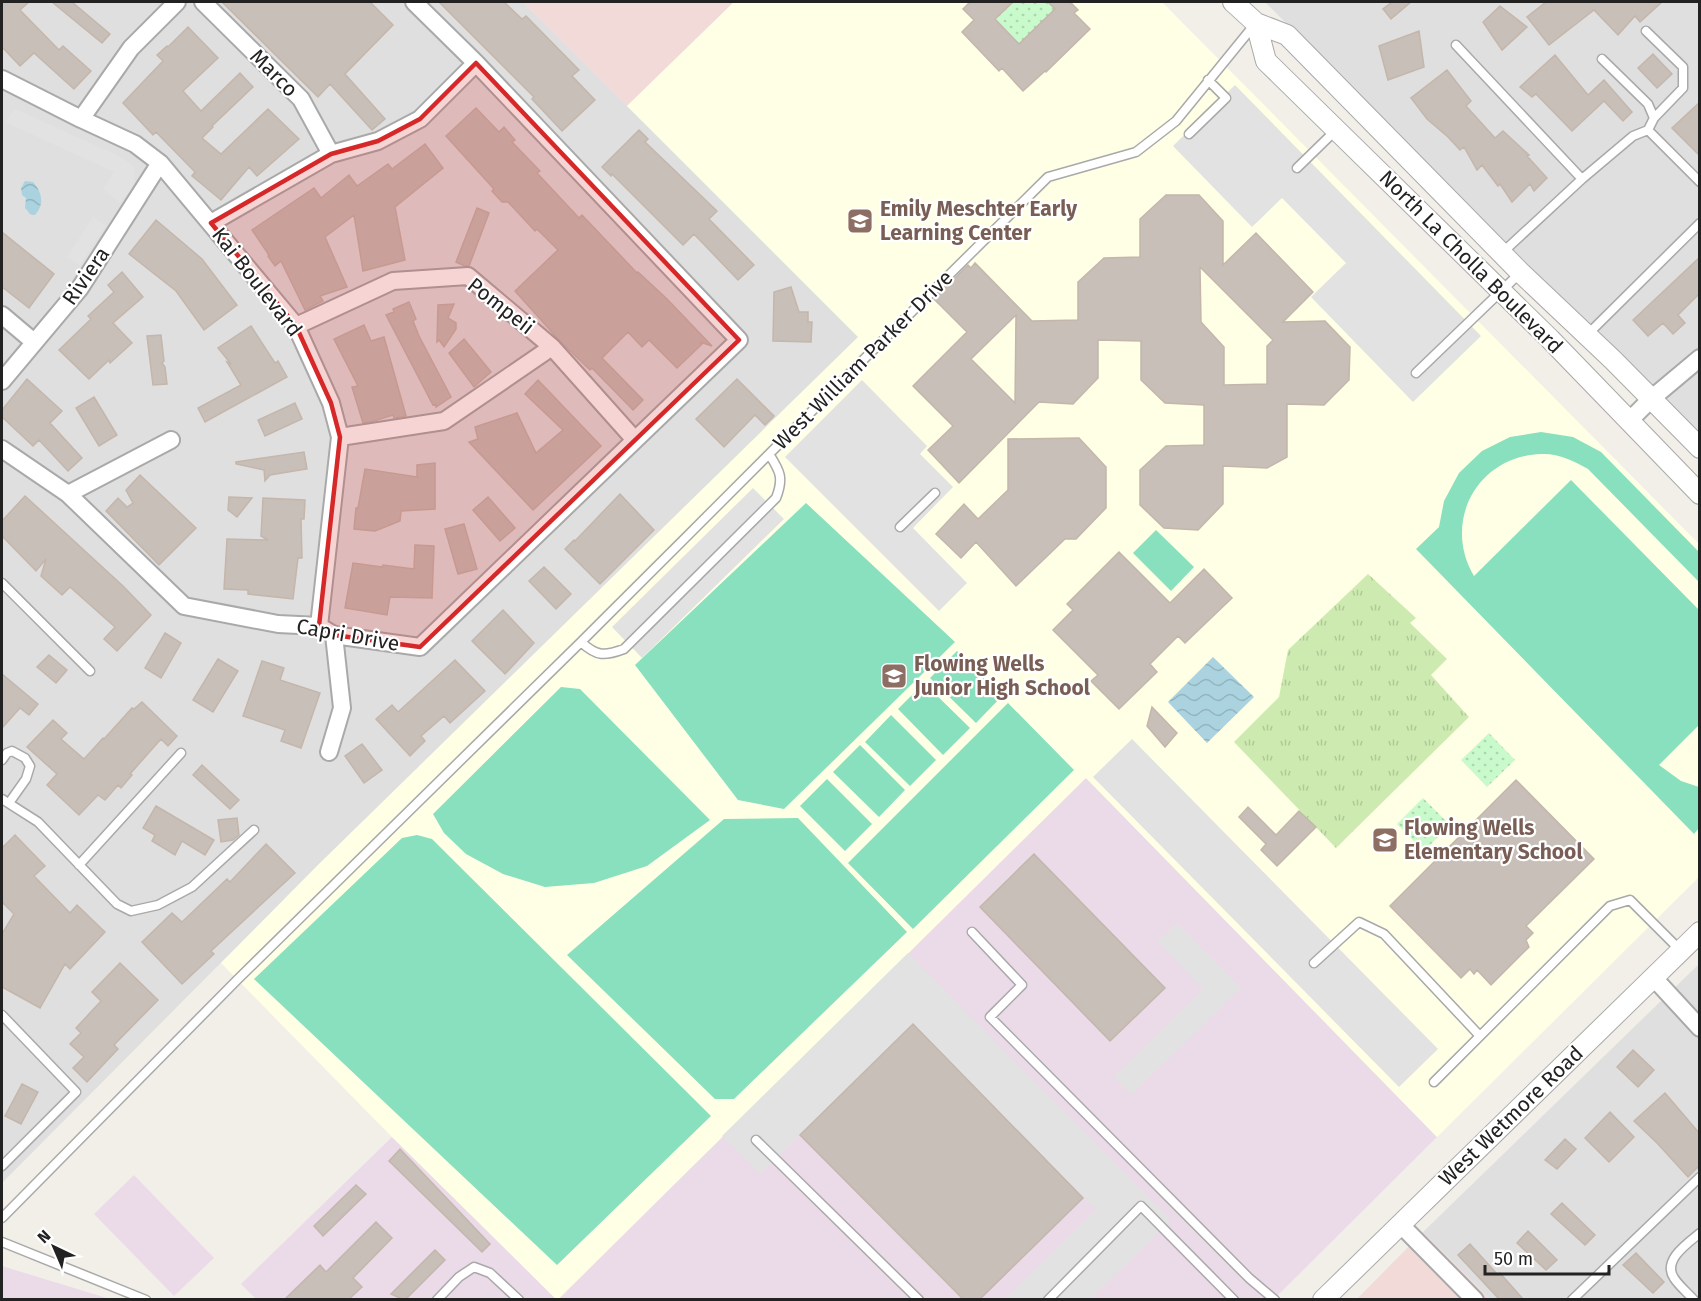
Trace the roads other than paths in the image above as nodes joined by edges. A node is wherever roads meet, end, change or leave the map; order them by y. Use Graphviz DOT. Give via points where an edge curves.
graph roads {
  1 [pos="177,2"];
  2 [pos="203,2"];
  3 [pos="414,2"];
  4 [pos="1233,2"];
  5 [pos="1256,23"];
  6 [pos="1646,31"];
  7 [pos="1456,45"];
  8 [pos="1602,59"];
  9 [pos="476,63"];
  10 [pos="2,79"];
  11 [pos="1208,80"];
  12 [pos="1654,118"];
  13 [pos="81,119"];
  14 [pos="1336,129"];
  15 [pos="1648,130"];
  16 [pos="1189,134"];
  17 [pos="331,154"];
  18 [pos="160,163"];
  19 [pos="1296,168"];
  20 [pos="1582,179"];
  21 [pos="1700,182"];
  22 [pos="211,223"];
  23 [pos="1700,223"];
  24 [pos="1502,253"];
  25 [pos="1520,272"];
  26 [pos="1502,291"];
  27 [pos="2,315"];
  28 [pos="296,326"];
  29 [pos="1586,335"];
  30 [pos="34,342"];
  31 [pos="552,347"];
  32 [pos="1700,358"];
  33 [pos="1416,374"];
  34 [pos="2,381"];
  35 [pos="1651,399"];
  36 [pos="1629,421"];
  37 [pos="340,437"];
  38 [pos="171,440"];
  39 [pos="635,440"];
  40 [pos="1700,448"];
  41 [pos="2,450"];
  42 [pos="769,454"];
  43 [pos="935,493"];
  44 [pos="68,494"];
  45 [pos="1700,494"];
  46 [pos="900,527"];
  47 [pos="2,583"];
  48 [pos="319,626"];
  49 [pos="334,635"];
  50 [pos="582,642"];
  51 [pos="90,671"];
  52 [pos="330,752"];
  53 [pos="181,753"];
  54 [pos="2,760"];
  55 [pos="5,801"];
  56 [pos="254,830"];
  57 [pos="79,865"];
  58 [pos="972,932"];
  59 [pos="1700,932"];
  60 [pos="1680,950"];
  61 [pos="1314,963"];
  62 [pos="1653,977"];
  63 [pos="2,1015"];
  64 [pos="1700,1028"];
  65 [pos="1479,1035"];
  66 [pos="1434,1082"];
  67 [pos="756,1140"];
  68 [pos="2,1166"];
  69 [pos="1700,1177"];
  70 [pos="2,1218"];
  71 [pos="1400,1224"];
  72 [pos="1700,1233"];
  73 [pos="2,1242"];
  74 [pos="146,1299"];
  75 [pos="437,1299"];
  76 [pos="519,1299"];
  77 [pos="919,1299"];
  78 [pos="1048,1299"];
  79 [pos="1234,1299"];
  80 [pos="1275,1299"];
  81 [pos="1323,1299"];
  82 [pos="1475,1299"];
  83 [pos="1572,1299"];
  84 [pos="1694,1299"];
  1 -- 13 [label="street" via="131,48"];
  2 -- 17 [label="street, Marco" via="301,99"];
  3 -- 9 [label="street"];
  4 -- 5 [label="street, North La Cholla Boulevard"];
  5 -- 11 [label="lane, West William Parker Drive"];
  5 -- 14 [label="street, North La Cholla Boulevard" via="1266,62"];
  5 -- 24 [label="street, North La Cholla Boulevard" via="1287,35"];
  6 -- 12 [label="lane" via="1683,67 1683,88"];
  7 -- 20 [label="lane"];
  8 -- 12 [label="lane" via="1648,104"];
  9 -- 17 [label="street" via="420,119 378,141"];
  9 -- 39 [label="street, Capri Drive" via="739,340"];
  10 -- 13 [label="street, Kai Boulevard"];
  11 -- 16 [label="lane" via="1226,98"];
  11 -- 42 [label="lane, West William Parker Drive" via="1176,121 1136,152 1048,177"];
  12 -- 15 [label="lane"];
  13 -- 18 [label="street, Kai Boulevard" via="135,144"];
  14 -- 19 [label="lane"];
  14 -- 26 [label="street, North La Cholla Boulevard"];
  15 -- 20 [label="lane" via="1633,136"];
  15 -- 21 [label="lane"];
  17 -- 22 [label="street"];
  18 -- 22 [label="street, Kai Boulevard"];
  18 -- 30 [label="street, Riviera" via="80,288"];
  20 -- 24 [label="lane"];
  22 -- 28 [label="street, Kai Boulevard"];
  23 -- 29 [label="lane"];
  24 -- 25 [label="street, North La Cholla Boulevard"];
  25 -- 26 [label="lane"];
  25 -- 29 [label="street, North La Cholla Boulevard"];
  26 -- 33 [label="lane"];
  26 -- 36 [label="street, North La Cholla Boulevard"];
  27 -- 30 [label="street"];
  28 -- 31 [label="street, Pompeii" via="393,281 468,276"];
  28 -- 37 [label="street, Kai Boulevard" via="331,403"];
  29 -- 35 [label="street, North La Cholla Boulevard"];
  30 -- 34 [label="street, Riviera"];
  31 -- 37 [label="street" via="444,421"];
  31 -- 39 [label="street, Pompeii"];
  32 -- 35 [label="street"];
  35 -- 36 [label="street"];
  35 -- 40 [label="street, North La Cholla Boulevard"];
  36 -- 45 [label="street, North La Cholla Boulevard"];
  37 -- 48 [label="street, Kai Boulevard"];
  38 -- 44 [label="street"];
  39 -- 49 [label="street, Capri Drive" via="420,647"];
  41 -- 44 [label="street, Capri Drive"];
  42 -- 50 [label="lane, West William Parker Drive"];
  42 -- 50 [label="lane, West William Parker Drive" via="779,470 782,485 776,498 624,649 608,655 591,651"];
  43 -- 46 [label="lane"];
  44 -- 48 [label="street, Capri Drive" via="184,606 278,624"];
  47 -- 51 [label="lane"];
  48 -- 49 [label="street, Capri Drive"];
  49 -- 52 [label="street" via="342,708"];
  50 -- 70 [label="lane" via="237,980"];
  53 -- 57 [label="lane"];
  54 -- 55 [label="lane" via="12,751 30,766 26,779"];
  55 -- 57 [label="lane" via="38,822"];
  56 -- 57 [label="lane" via="192,887 158,905 131,911 117,904"];
  58 -- 80 [label="lane" via="1022,985 990,1017 1249,1278"];
  59 -- 60 [label="street, West Wetmore Road"];
  60 -- 62 [label="street, West Wetmore Road"];
  60 -- 65 [label="lane" via="1630,900 1610,906"];
  61 -- 65 [label="lane" via="1359,922 1384,934"];
  62 -- 64 [label="street"];
  62 -- 71 [label="street, West Wetmore Road"];
  63 -- 68 [label="lane" via="76,1092"];
  65 -- 66 [label="lane"];
  67 -- 77 [label="lane"];
  69 -- 83 [label="lane"];
  71 -- 81 [label="street, West Wetmore Road"];
  71 -- 82 [label="street"];
  72 -- 84 [label="lane" via="1679,1251 1671,1270"];
  73 -- 74 [label="lane"];
  75 -- 76 [label="lane" via="474,1267 490,1273"];
  78 -- 79 [label="lane" via="1141,1206"];
}
